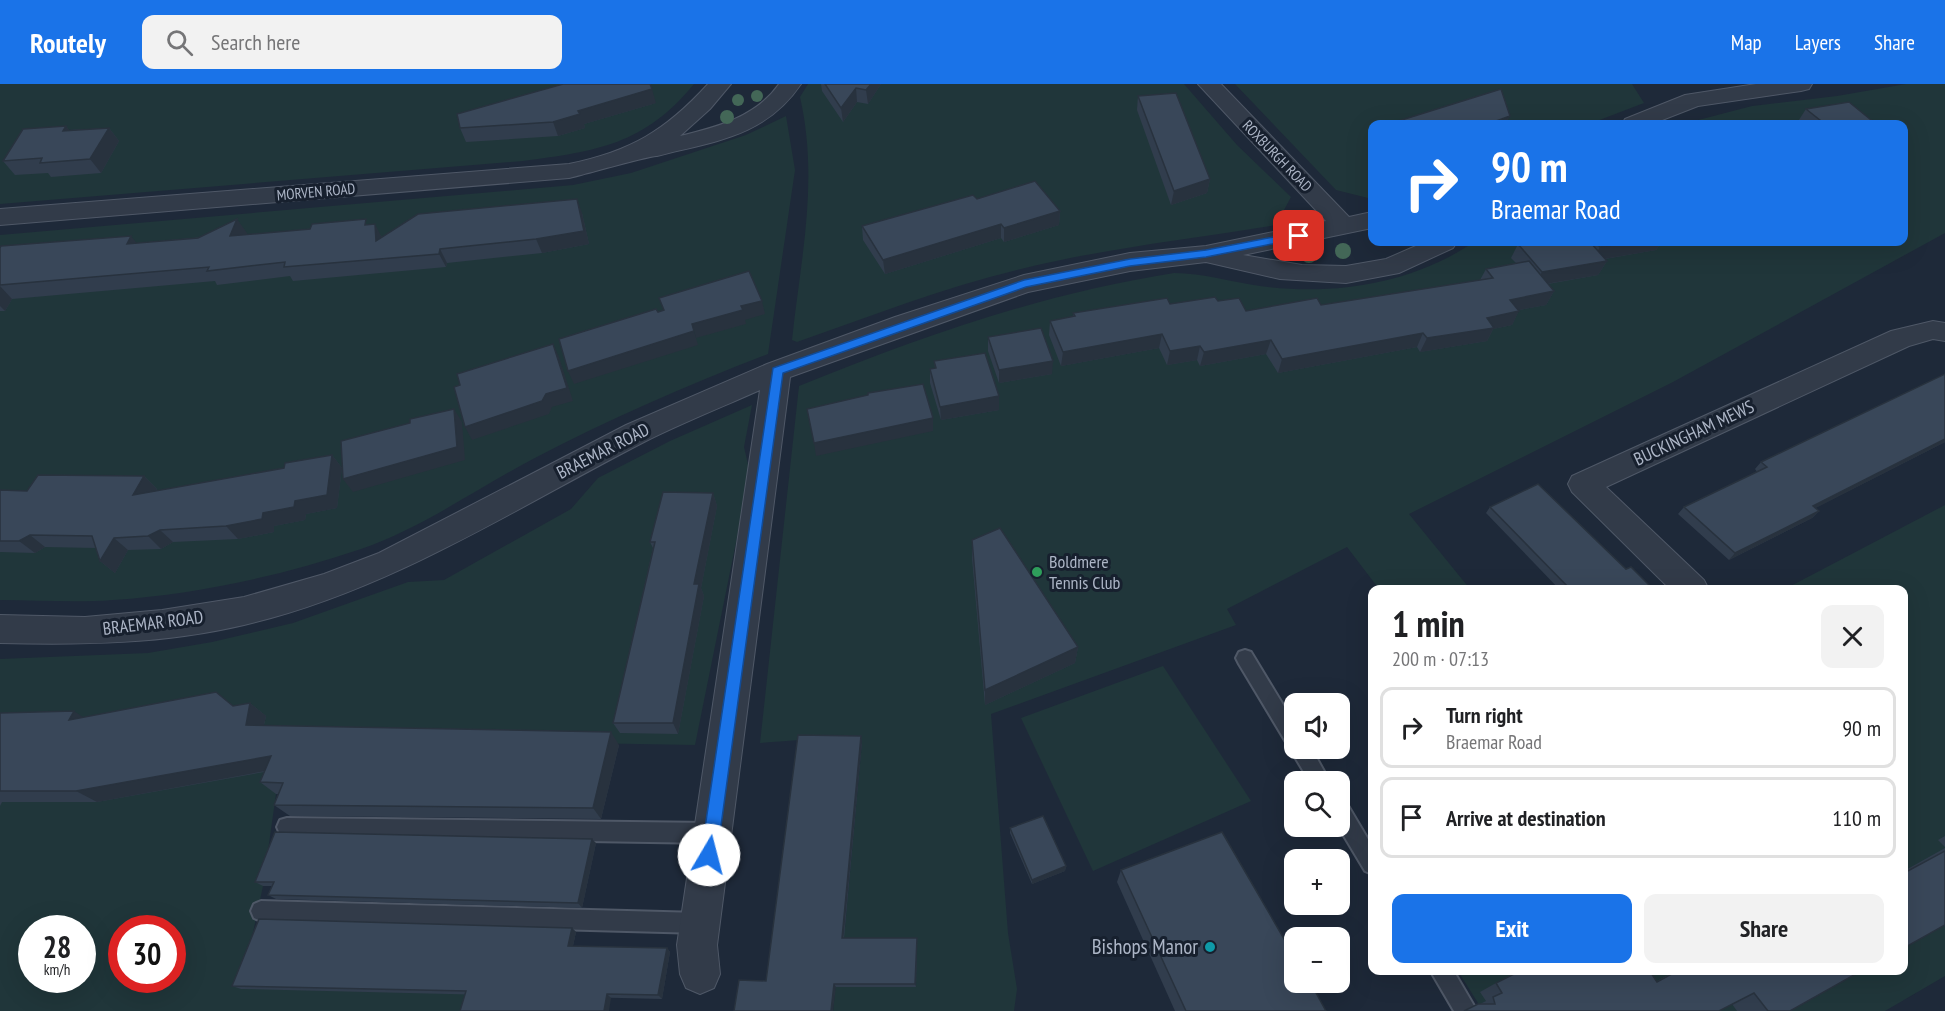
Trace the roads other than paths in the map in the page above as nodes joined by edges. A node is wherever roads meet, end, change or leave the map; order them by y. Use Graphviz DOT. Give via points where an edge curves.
graph roads {
  1 [pos="720,84"];
  2 [pos="789,84"];
  3 [pos="1209,84"];
  4 [pos="1667,84"];
  5 [pos="1801,84"];
  6 [pos="1693,100"];
  7 [pos="1643,120"];
  8 [pos="631,157"];
  9 [pos="0,218"];
  10 [pos="1359,224"];
  11 [pos="1435,246"];
  12 [pos="1206,254"];
  13 [pos="1945,332"];
  14 [pos="777,371"];
  15 [pos="1688,585"];
  16 [pos="0,629"];
  17 [pos="1245,658"];
  18 [pos="1284,722"];
  19 [pos="287,827"];
  20 [pos="1350,828"];
  21 [pos="712,833"];
  22 [pos="1368,857"];
  23 [pos="261,911"];
  24 [pos="700,923"];
  25 [pos="700,974"];
  26 [pos="1443,975"];
  27 [pos="1466,1011"];
  1 -- 8 [label="street, MORVEN ROAD" via="672,132"];
  2 -- 8 [label="street, MORVEN ROAD" via="780,99 750,121"];
  3 -- 10 [label="street, ROXBURGH ROAD"];
  4 -- 6 [label="street"];
  5 -- 6 [label="street"];
  6 -- 7 [label="street"];
  8 -- 9 [label="street, MORVEN ROAD" via="569,171"];
  10 -- 12 [label="street, BRAEMAR ROAD"];
  11 -- 12 [label="street, BRAEMAR ROAD" via="1390,267 1318,275 1287,274"];
  12 -- 14 [label="street, BRAEMAR ROAD" via="1130,262 1024,284"];
  13 -- 15 [label="street, BUCKINGHAM MEWS" via="1933,330 1901,338 1583,484"];
  14 -- 16 [label="street, BRAEMAR ROAD" via="636,433 390,562 328,586 244,611 162,624 85,631"];
  14 -- 21 [label="street"];
  17 -- 18 [label="lane"];
  19 -- 21 [label="lane"];
  20 -- 22 [label="lane"];
  21 -- 24 [label="street"];
  23 -- 24 [label="lane"];
  24 -- 25 [label="street"];
  26 -- 27 [label="lane"];
}
